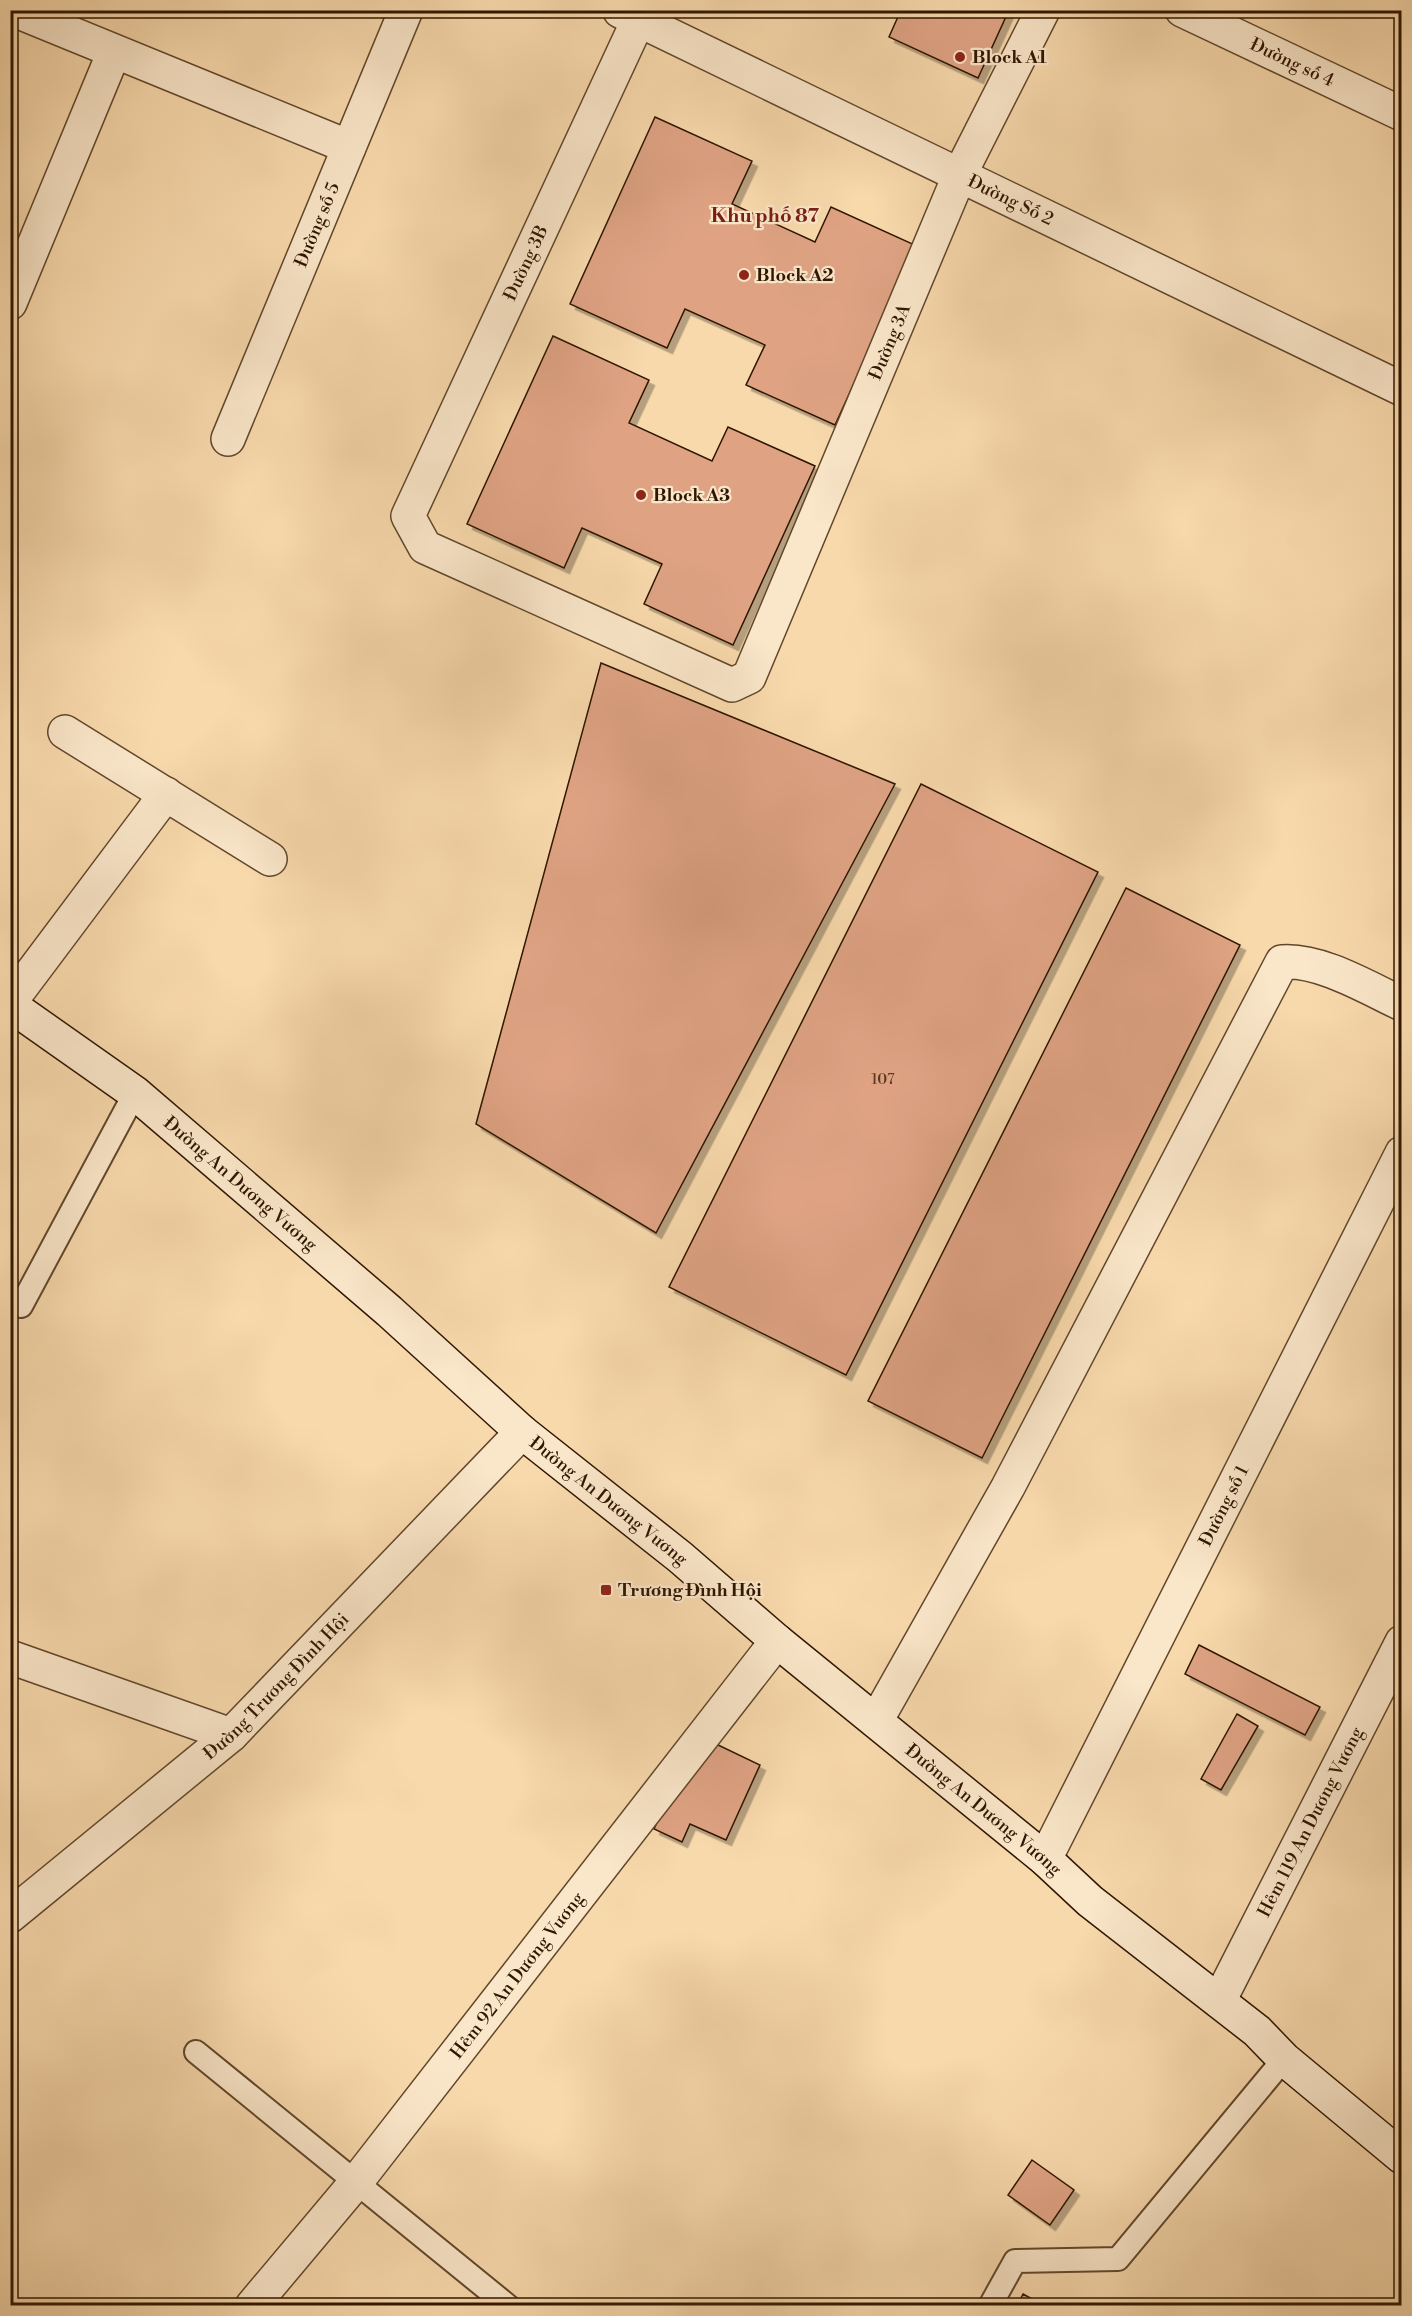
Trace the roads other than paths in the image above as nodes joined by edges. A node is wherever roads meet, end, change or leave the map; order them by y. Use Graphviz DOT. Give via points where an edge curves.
graph roads {
  1 [pos="406,10"];
  2 [pos="1043,10"];
  3 [pos="1182,10"];
  4 [pos="634,14"];
  5 [pos="15,19"];
  6 [pos="114,52"];
  7 [pos="1401,114"];
  8 [pos="349,147"];
  9 [pos="960,174"];
  10 [pos="10,303"];
  11 [pos="1401,389"];
  12 [pos="228,439"];
  13 [pos="749,677"];
  14 [pos="65,732"];
  15 [pos="165,794"];
  16 [pos="270,859"];
  17 [pos="10,1004"];
  18 [pos="1401,1004"];
  19 [pos="135,1093"];
  20 [pos="1401,1153"];
  21 [pos="10,1300"];
  22 [pos="522,1432"];
  23 [pos="777,1641"];
  24 [pos="1401,1642"];
  25 [pos="10,1657"];
  26 [pos="876,1721"];
  27 [pos="231,1735"];
  28 [pos="1045,1859"];
  29 [pos="10,1916"];
  30 [pos="1219,2001"];
  31 [pos="196,2052"];
  32 [pos="1284,2059"];
  33 [pos="1401,2157"];
  34 [pos="357,2181"];
  35 [pos="252,2306"];
  36 [pos="508,2306"];
  37 [pos="990,2306"];
  1 -- 8 [label="street, Đường số 5"];
  2 -- 9 [label="street, Đường 3A"];
  3 -- 7 [label="street, Đường số 4"];
  4 -- 9 [label="street, Đường Số 2"];
  4 -- 13 [label="street, Đường 3B" via="408,516 425,547 732,684"];
  5 -- 6 [label="street"];
  6 -- 8 [label="street"];
  6 -- 10 [label="street"];
  8 -- 12 [label="street, Đường số 5"];
  9 -- 11 [label="street, Đường Số 2"];
  9 -- 13 [label="street, Đường 3A"];
  14 -- 15 [label="street"];
  15 -- 16 [label="street"];
  15 -- 17 [label="street"];
  17 -- 19 [label="street, Đường An Dương Vương"];
  18 -- 26 [label="street" via="1305,963 1282,962 1008,1487"];
  19 -- 21 [label="lane" via="21,1306"];
  19 -- 22 [label="street, Đường An Dương Vương" via="389,1311"];
  20 -- 28 [label="street, Đường số 1"];
  22 -- 23 [label="street, Đường An Dương Vương" via="680,1557"];
  22 -- 27 [label="street, Đường Trương Đình Hội"];
  23 -- 26 [label="street, Đường An Dương Vương"];
  23 -- 34 [label="street, Hẻm 92 An Dương Vương"];
  24 -- 30 [label="street, Hẻm 119 An Dương Vương"];
  25 -- 27 [label="street"];
  26 -- 28 [label="street, Đường An Dương Vương"];
  27 -- 29 [label="street, Đường Trương Đình Hội"];
  28 -- 30 [label="street, Đường An Dương Vương" via="1090,1901"];
  30 -- 32 [label="street, Đường An Dương Vương"];
  31 -- 34 [label="lane"];
  32 -- 33 [label="street, Đường An Dương Vương"];
  32 -- 37 [label="lane" via="1118,2259 1015,2261"];
  34 -- 35 [label="street, Hẻm 92 An Dương Vương"];
  34 -- 36 [label="lane"];
}
